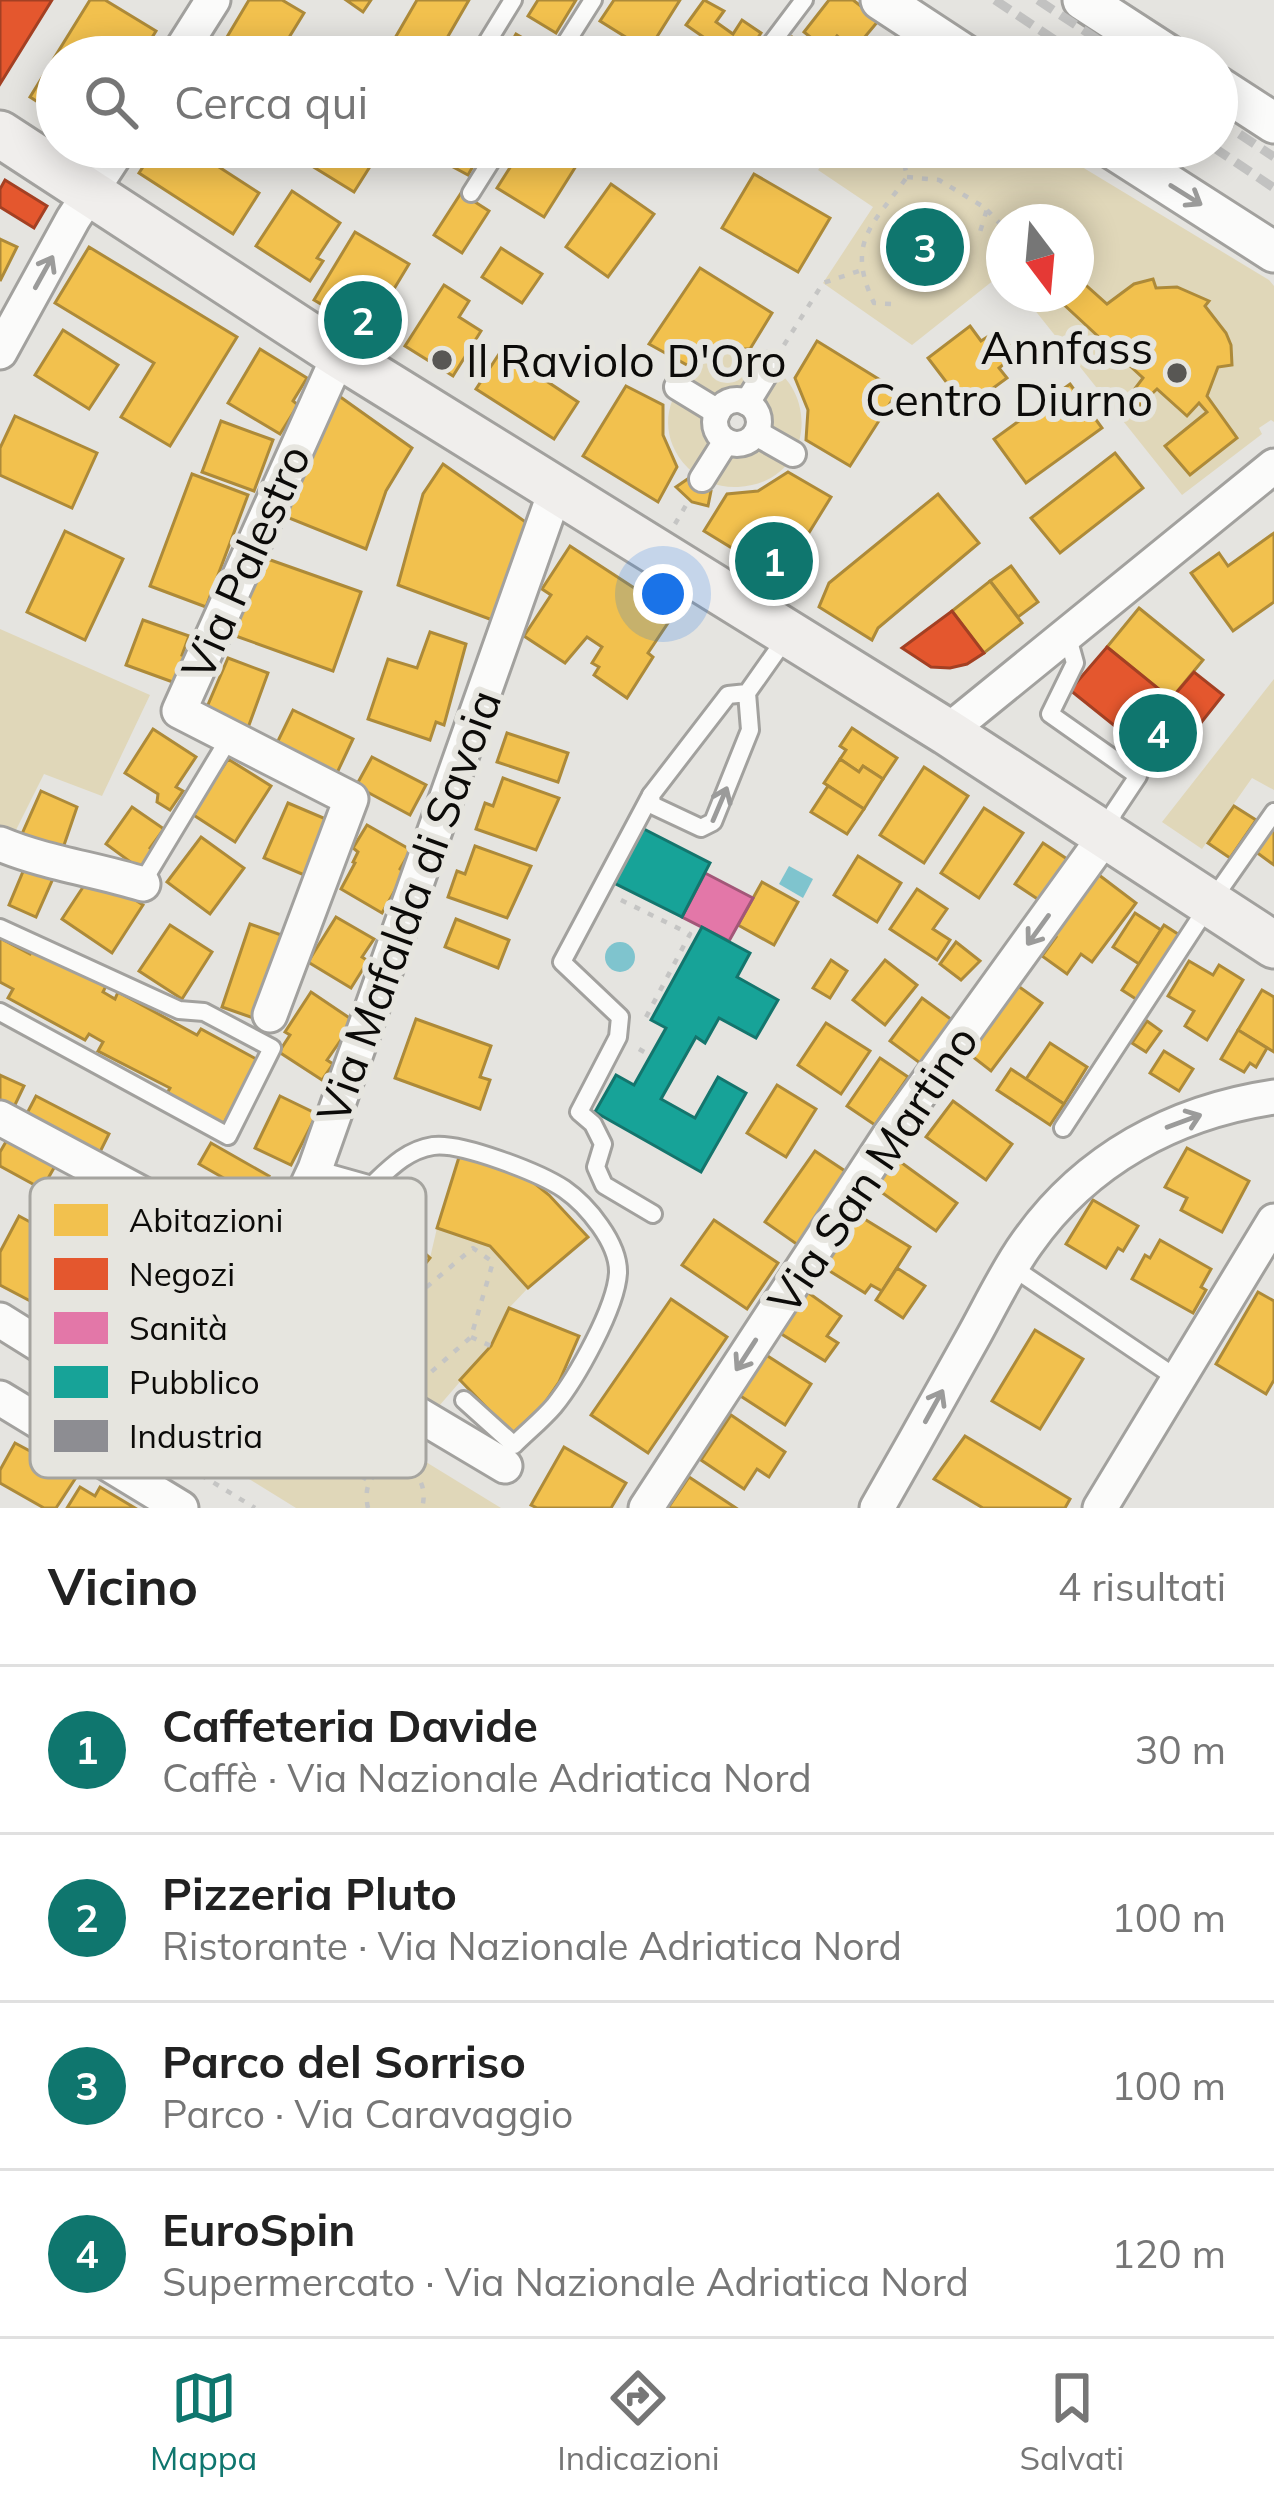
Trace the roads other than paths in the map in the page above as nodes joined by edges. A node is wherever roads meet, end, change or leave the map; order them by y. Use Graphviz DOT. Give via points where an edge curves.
graph roads {
  1 [pos="213,0"];
  2 [pos="513,0"];
  3 [pos="593,0"];
  4 [pos="804,0"];
  5 [pos="881,0"];
  6 [pos="1083,0"];
  7 [pos="190,36"];
  8 [pos="491,36"];
  9 [pos="570,36"];
  10 [pos="777,36"];
  11 [pos="936,36"];
  12 [pos="1139,36"];
  13 [pos="1238,100"];
  14 [pos="1274,123"];
  15 [pos="0,134"];
  16 [pos="36,157"];
  17 [pos="53,168"];
  18 [pos="106,168"];
  19 [pos="487,168"];
  20 [pos="1143,168"];
  21 [pos="90,192"];
  22 [pos="471,193"];
  23 [pos="1274,252"];
  24 [pos="0,352"];
  25 [pos="339,355"];
  26 [pos="773,362"];
  27 [pos="677,387"];
  28 [pos="747,403"];
  29 [pos="718,412"];
  30 [pos="756,434"];
  31 [pos="726,441"];
  32 [pos="793,454"];
  33 [pos="1274,466"];
  34 [pos="696,490"];
  35 [pos="555,492"];
  36 [pos="1067,634"];
  37 [pos="788,635"];
  38 [pos="747,693"];
  39 [pos="947,732"];
  40 [pos="230,737"];
  41 [pos="651,795"];
  42 [pos="1274,812"];
  43 [pos="1106,835"];
  44 [pos="0,844"];
  45 [pos="144,881"];
  46 [pos="1210,903"];
  47 [pos="0,928"];
  48 [pos="1274,945"];
  49 [pos="0,1012"];
  50 [pos="270,1016"];
  51 [pos="1274,1097"];
  52 [pos="0,1118"];
  53 [pos="1063,1128"];
  54 [pos="315,1169"];
  55 [pos="111,1178"];
  56 [pos="311,1178"];
  57 [pos="345,1178"];
  58 [pos="381,1178"];
  59 [pos="653,1214"];
  60 [pos="1274,1221"];
  61 [pos="1021,1273"];
  62 [pos="0,1320"];
  63 [pos="30,1339"];
  64 [pos="1178,1379"];
  65 [pos="0,1398"];
  66 [pos="464,1400"];
  67 [pos="30,1416"];
  68 [pos="426,1419"];
  69 [pos="505,1466"];
  70 [pos="132,1478"];
  71 [pos="181,1508"];
  72 [pos="646,1508"];
  73 [pos="877,1508"];
  74 [pos="1100,1508"];
  1 -- 7 [label="street"];
  2 -- 8 [label="lane"];
  3 -- 9 [label="lane"];
  4 -- 10 [label="lane"];
  5 -- 11 [label="street"];
  6 -- 12 [label="street"];
  13 -- 14 [label="street"];
  15 -- 16 [label="main road"];
  17 -- 21 [label="main road"];
  18 -- 21 [label="street"];
  19 -- 22 [label="lane"];
  20 -- 23 [label="street, one-way"];
  24 -- 21 [label="street, one-way"];
  21 -- 25 [label="main road"];
  25 -- 35 [label="main road"];
  25 -- 40 [label="street, Via Palestro" via="179,711"];
  26 -- 28 [label="street"];
  27 -- 29 [label="street"];
  28 -- 29 [label="street"];
  28 -- 30 [label="street" via="757,413"];
  29 -- 31 [label="street" via="716,428"];
  30 -- 31 [label="street"];
  30 -- 32 [label="street"];
  31 -- 34 [label="street"];
  33 -- 36 [label="street"];
  35 -- 37 [label="main road"];
  35 -- 54 [label="street, Via Mafalda di Savoia"];
  36 -- 39 [label="street"];
  36 -- 43 [label="lane" via="1075,663 1050,714 1138,776"];
  37 -- 38 [label="lane"];
  37 -- 39 [label="main road"];
  38 -- 41 [label="lane" via="728,695"];
  41 -- 38 [label="lane, one-way" via="652,805 701,828 713,822 750,730"];
  39 -- 43 [label="main road"];
  40 -- 45 [label="lane"];
  40 -- 50 [label="street, Via Palestro" via="351,799"];
  41 -- 59 [label="lane" via="562,962 620,1017 580,1112 603,1144 596,1167 604,1185"];
  42 -- 46 [label="lane"];
  43 -- 46 [label="main road"];
  43 -- 72 [label="street, Via San Martino, one-way" via="889,1136"];
  44 -- 45 [label="street"];
  46 -- 48 [label="main road"];
  46 -- 53 [label="lane"];
  47 -- 49 [label="lane" via="272,1048 228,1136"];
  73 -- 51 [label="street, one-way" via="1025,1246 1056,1206 1151,1133"];
  52 -- 55 [label="street"];
  54 -- 56 [label="street, Via Mafalda di Savoia"];
  54 -- 57 [label="lane"];
  58 -- 66 [label="lane" via="427,1147 470,1149 564,1190 613,1247 618,1271 610,1302 542,1418 514,1445"];
  60 -- 64 [label="street"];
  61 -- 64 [label="lane"];
  62 -- 63 [label="street, Via Mafalda di Savoia"];
  64 -- 74 [label="street"];
  65 -- 67 [label="street"];
  68 -- 69 [label="street"];
  70 -- 71 [label="street"];
}
